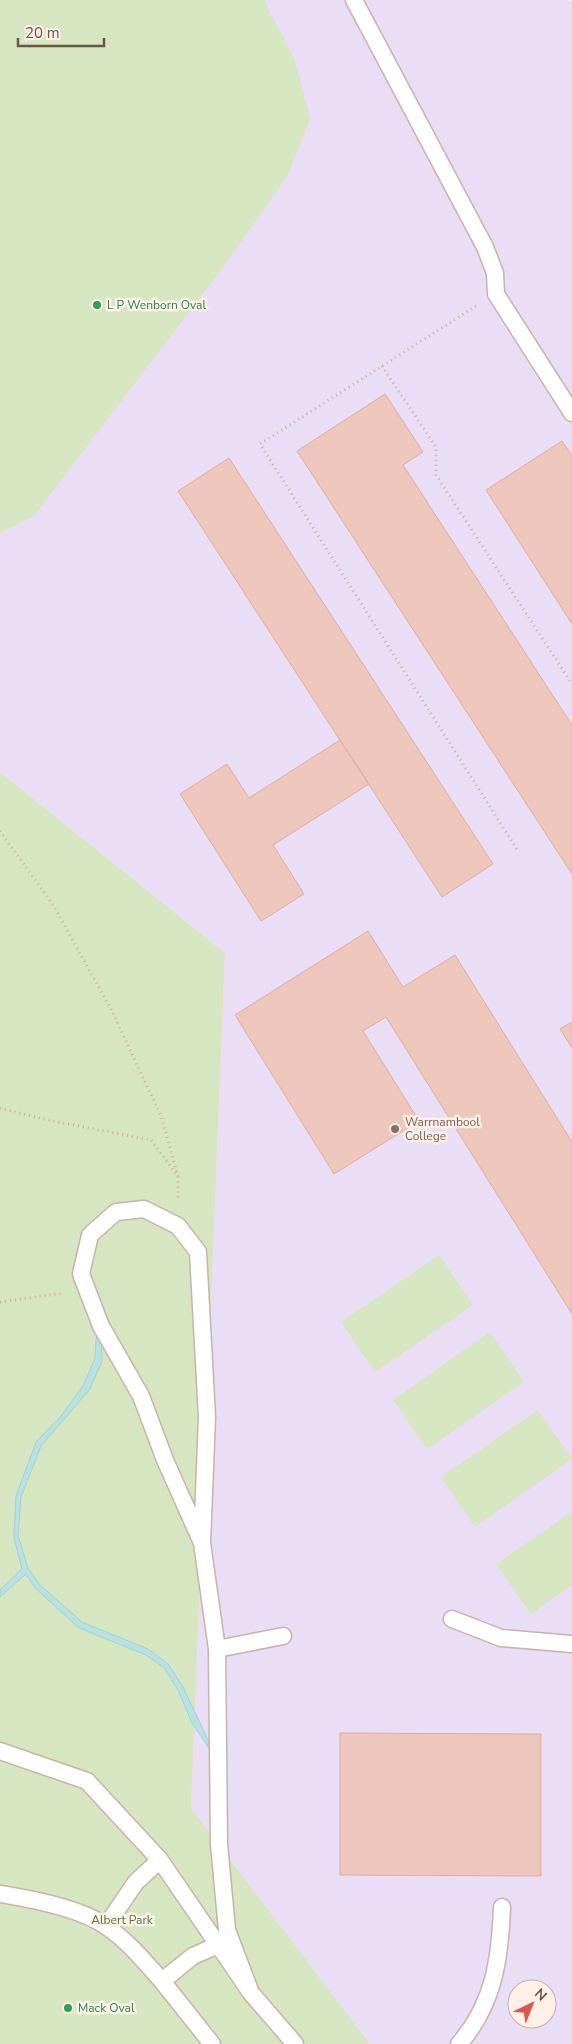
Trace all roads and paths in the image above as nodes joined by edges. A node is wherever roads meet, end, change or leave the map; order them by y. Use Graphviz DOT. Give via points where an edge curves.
graph roads {
  1 [pos="354,0"];
  2 [pos="496,294"];
  3 [pos="382,366"];
  4 [pos="572,413"];
  5 [pos="572,684"];
  6 [pos="0,831"];
  7 [pos="518,851"];
  8 [pos="0,1108"];
  9 [pos="178,1176"];
  10 [pos="178,1226"];
  11 [pos="87,1290"];
  12 [pos="0,1302"];
  13 [pos="202,1543"];
  14 [pos="452,1619"];
  15 [pos="283,1636"];
  16 [pos="572,1644"];
  17 [pos="217,1648"];
  18 [pos="0,1751"];
  19 [pos="160,1860"];
  20 [pos="0,1894"];
  21 [pos="502,1907"];
  22 [pos="106,1926"];
  23 [pos="218,1945"];
  24 [pos="162,1981"];
  25 [pos="251,1993"];
  26 [pos="212,2044"];
  27 [pos="295,2044"];
  28 [pos="459,2044"];
  1 -- 2 [label="lane" via="485,247 495,274"];
  2 -- 3 [label="path"];
  2 -- 4 [label="lane"];
  3 -- 5 [label="path" via="436,447 436,475"];
  3 -- 7 [label="path" via="260,444"];
  6 -- 9 [label="path" via="53,905 111,1009 161,1116"];
  8 -- 9 [label="path" via="151,1140"];
  9 -- 10 [label="path"];
  10 -- 11 [label="lane" via="144,1209 116,1212 90,1234 81,1274"];
  10 -- 13 [label="lane" via="198,1252 207,1417"];
  11 -- 12 [label="path"];
  11 -- 13 [label="lane" via="101,1326 141,1396"];
  13 -- 17 [label="lane"];
  14 -- 16 [label="lane" via="501,1638"];
  15 -- 17 [label="lane"];
  17 -- 25 [label="lane" via="219,1844 227,1930"];
  18 -- 19 [label="lane" via="86,1781"];
  19 -- 22 [label="lane" via="136,1882"];
  19 -- 23 [label="lane"];
  20 -- 22 [label="lane" via="46,1902"];
  21 -- 28 [label="lane" via="501,1944 494,1982 475,2025"];
  22 -- 24 [label="lane" via="135,1950"];
  23 -- 24 [label="lane" via="193,1956"];
  23 -- 25 [label="lane"];
  24 -- 26 [label="lane"];
  25 -- 27 [label="lane"];
}
